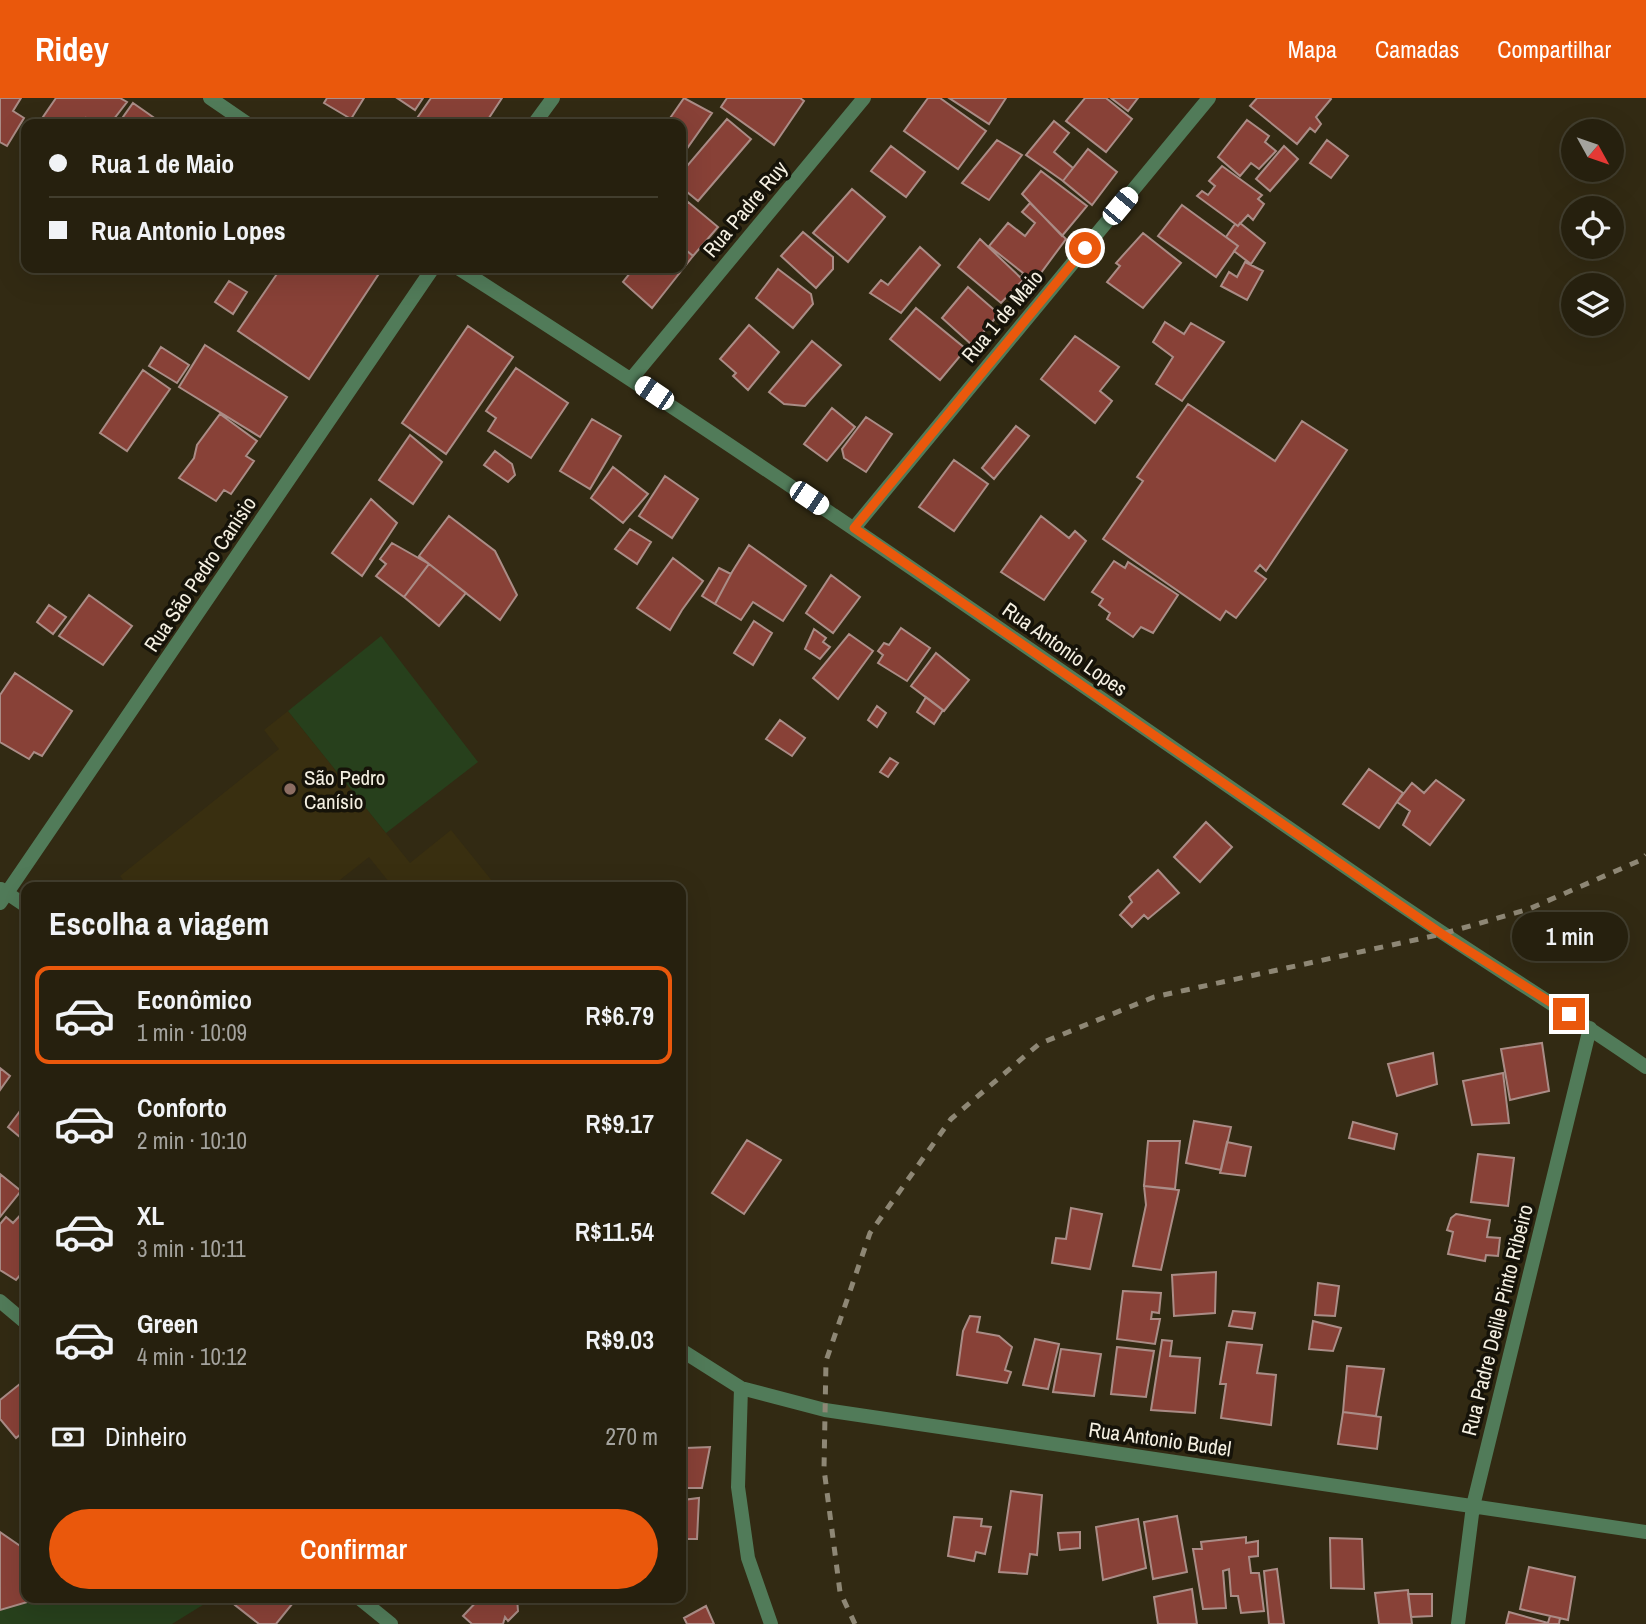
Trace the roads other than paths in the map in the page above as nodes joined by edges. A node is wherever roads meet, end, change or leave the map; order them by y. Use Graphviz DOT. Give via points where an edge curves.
graph roads {
  1 [pos="210,98"];
  2 [pos="553,98"];
  3 [pos="864,98"];
  4 [pos="1209,98"];
  5 [pos="241,119"];
  6 [pos="538,119"];
  7 [pos="430,273"];
  8 [pos="466,273"];
  9 [pos="632,378"];
  10 [pos="854,528"];
  11 [pos="2,895"];
  12 [pos="21,904"];
  13 [pos="1590,1028"];
  14 [pos="1646,1067"];
  15 [pos="0,1301"];
  16 [pos="21,1319"];
  17 [pos="686,1353"];
  18 [pos="741,1388"];
  19 [pos="1473,1506"];
  20 [pos="1646,1532"];
  21 [pos="365,1603"];
  22 [pos="391,1624"];
  23 [pos="771,1624"];
  24 [pos="1458,1624"];
  1 -- 5 [label="street"];
  2 -- 6 [label="street"];
  3 -- 9 [label="street, Rua Padre Ruy"];
  4 -- 10 [label="street, Rua 1 de Maio"];
  7 -- 11 [label="street, Rua São Pedro Canisio"];
  8 -- 9 [label="street, Rua Antonio Lopes"];
  9 -- 10 [label="street, Rua Antonio Lopes"];
  10 -- 13 [label="street, Rua Antonio Lopes" via="1442,934"];
  11 -- 12 [label="street"];
  13 -- 14 [label="street, Rua Antonio Lopes"];
  13 -- 19 [label="street, Rua Padre Delile Pinto Ribeiro"];
  15 -- 16 [label="street"];
  17 -- 18 [label="street, Rua Antonio Budel"];
  18 -- 19 [label="street, Rua Antonio Budel" via="825,1410"];
  18 -- 23 [label="street" via="738,1487 748,1558"];
  19 -- 20 [label="street, Rua Antonio Budel"];
  19 -- 24 [label="street, Rua Padre Delile Pinto Ribeiro"];
  21 -- 22 [label="street"];
}
